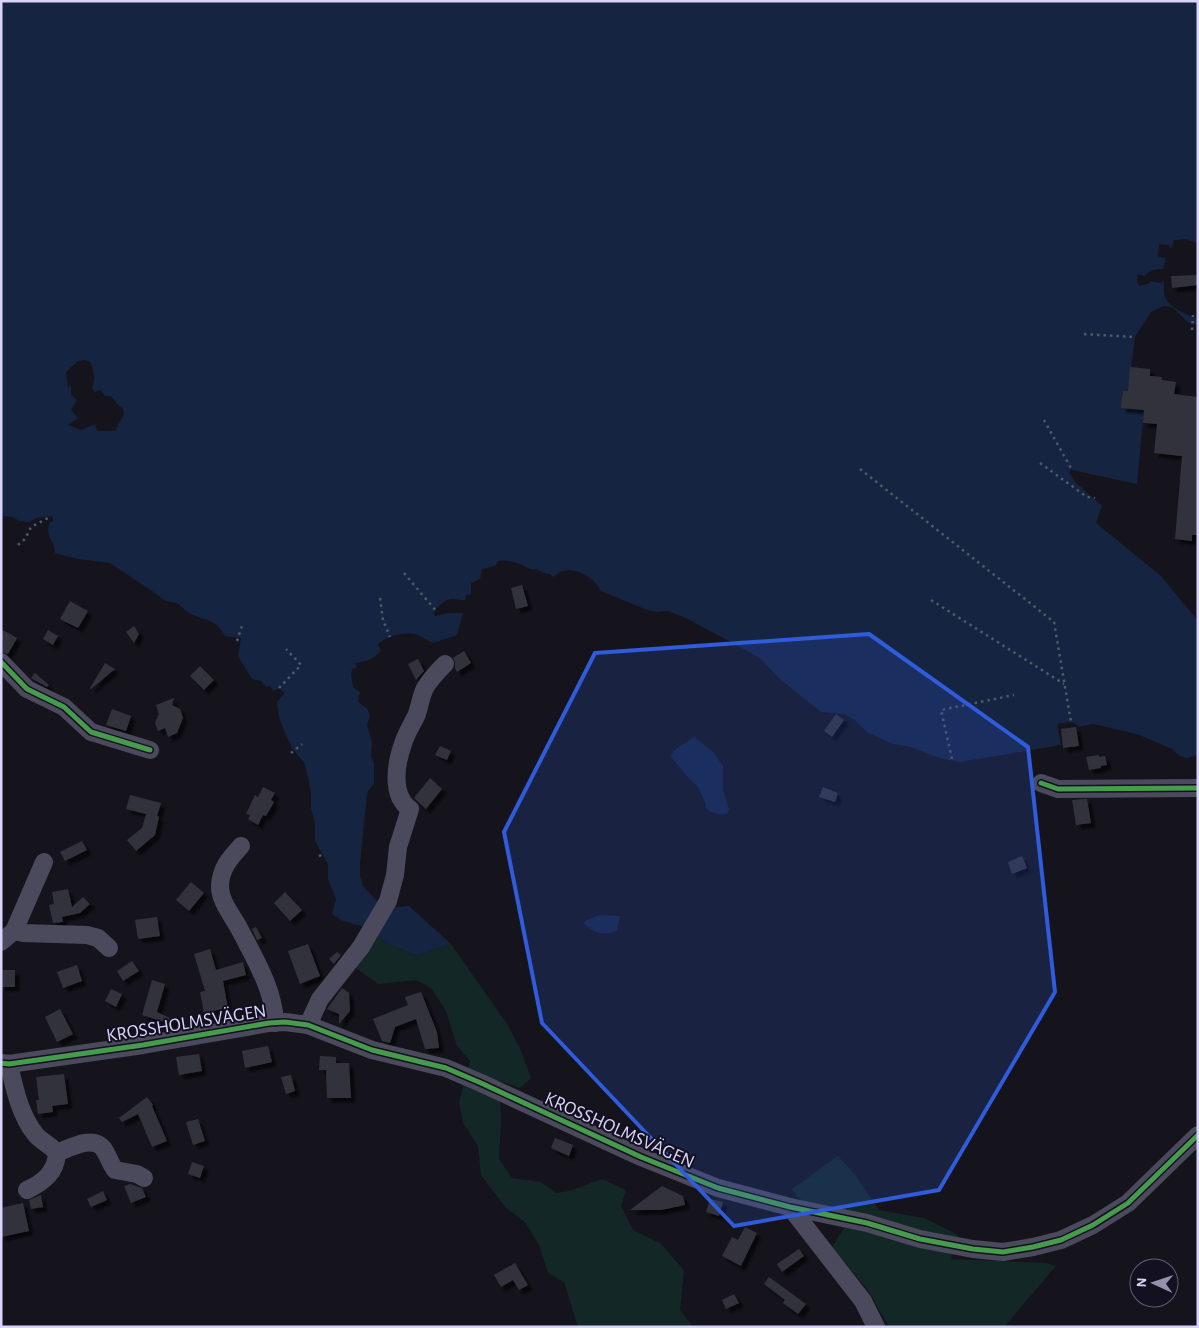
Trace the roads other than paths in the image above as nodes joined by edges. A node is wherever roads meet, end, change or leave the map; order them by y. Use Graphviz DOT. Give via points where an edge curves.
graph roads {
  1 [pos="1,662"];
  2 [pos="445,664"];
  3 [pos="150,750"];
  4 [pos="1041,783"];
  5 [pos="1198,788"];
  6 [pos="241,846"];
  7 [pos="44,862"];
  8 [pos="8,937"];
  9 [pos="109,948"];
  10 [pos="275,1023"];
  11 [pos="308,1025"];
  12 [pos="5,1063"];
  13 [pos="1198,1135"];
  14 [pos="57,1153"];
  15 [pos="144,1178"];
  16 [pos="27,1190"];
  17 [pos="790,1207"];
  18 [pos="876,1327"];
  1 -- 3 [label="street" via="28,689 64,707 91,732"];
  2 -- 11 [label="street" via="425,688 397,766 398,792 402,804 410,809 398,846 388,902 360,947 320,999"];
  4 -- 5 [label="street" via="1058,789"];
  6 -- 10 [label="street, KROSSHOLMSVÄGEN" via="224,865 221,896 270,990"];
  7 -- 8 [label="street"];
  8 -- 9 [label="street" via="23,933 87,935 98,938"];
  10 -- 11 [label="street, KROSSHOLMSVÄGEN"];
  10 -- 12 [label="street, KROSSHOLMSVÄGEN"];
  11 -- 17 [label="street, KROSSHOLMSVÄGEN" via="372,1050 446,1068 641,1157 718,1188"];
  12 -- 14 [label="street, KROSSHOLMSVÄGEN" via="28,1123 37,1136"];
  13 -- 17 [label="street, KROSSHOLMSVÄGEN" via="1128,1203 1061,1240 1026,1249 1003,1252 973,1250"];
  14 -- 15 [label="street" via="94,1143 102,1147 115,1170"];
  14 -- 16 [label="street" via="56,1162 46,1179"];
  17 -- 18 [label="street" via="863,1301"];
}
